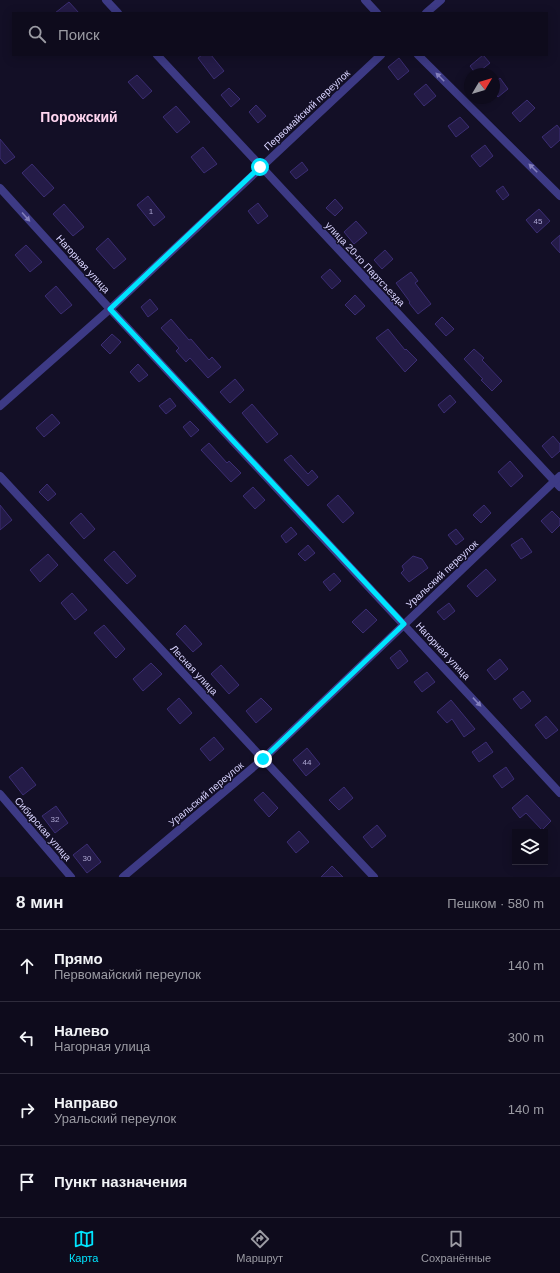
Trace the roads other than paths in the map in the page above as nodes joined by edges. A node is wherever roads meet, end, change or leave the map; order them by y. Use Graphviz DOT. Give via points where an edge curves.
graph roads {
  1 [pos="106,0"];
  2 [pos="365,0"];
  3 [pos="441,0"];
  4 [pos="117,12"];
  5 [pos="376,12"];
  6 [pos="427,12"];
  7 [pos="158,56"];
  8 [pos="380,56"];
  9 [pos="419,56"];
  10 [pos="260,167"];
  11 [pos="0,188"];
  12 [pos="560,196"];
  13 [pos="110,309"];
  14 [pos="0,406"];
  15 [pos="0,476"];
  16 [pos="558,481"];
  17 [pos="404,624"];
  18 [pos="263,759"];
  19 [pos="560,793"];
  20 [pos="0,794"];
  21 [pos="71,877"];
  22 [pos="123,877"];
  23 [pos="374,877"];
  1 -- 4 [label="street"];
  2 -- 5 [label="street"];
  3 -- 6 [label="street"];
  7 -- 10 [label="street, улица 20-го Партсъезда"];
  8 -- 10 [label="street, Первомайский переулок"];
  12 -- 9 [label="street, one-way"];
  10 -- 13 [label="street, Первомайский переулок"];
  10 -- 16 [label="street, улица 20-го Партсъезда"];
  11 -- 13 [label="street, Нагорная улица, one-way"];
  13 -- 14 [label="street, Первомайский переулок"];
  13 -- 17 [label="street, Нагорная улица"];
  15 -- 18 [label="street, Лесная улица"];
  16 -- 17 [label="street, Уральский переулок"];
  17 -- 18 [label="street, Уральский переулок"];
  17 -- 19 [label="street, Нагорная улица, one-way"];
  18 -- 22 [label="street, Уральский переулок"];
  18 -- 23 [label="street, Лесная улица"];
  20 -- 21 [label="street, Сибирская улица"];
}
